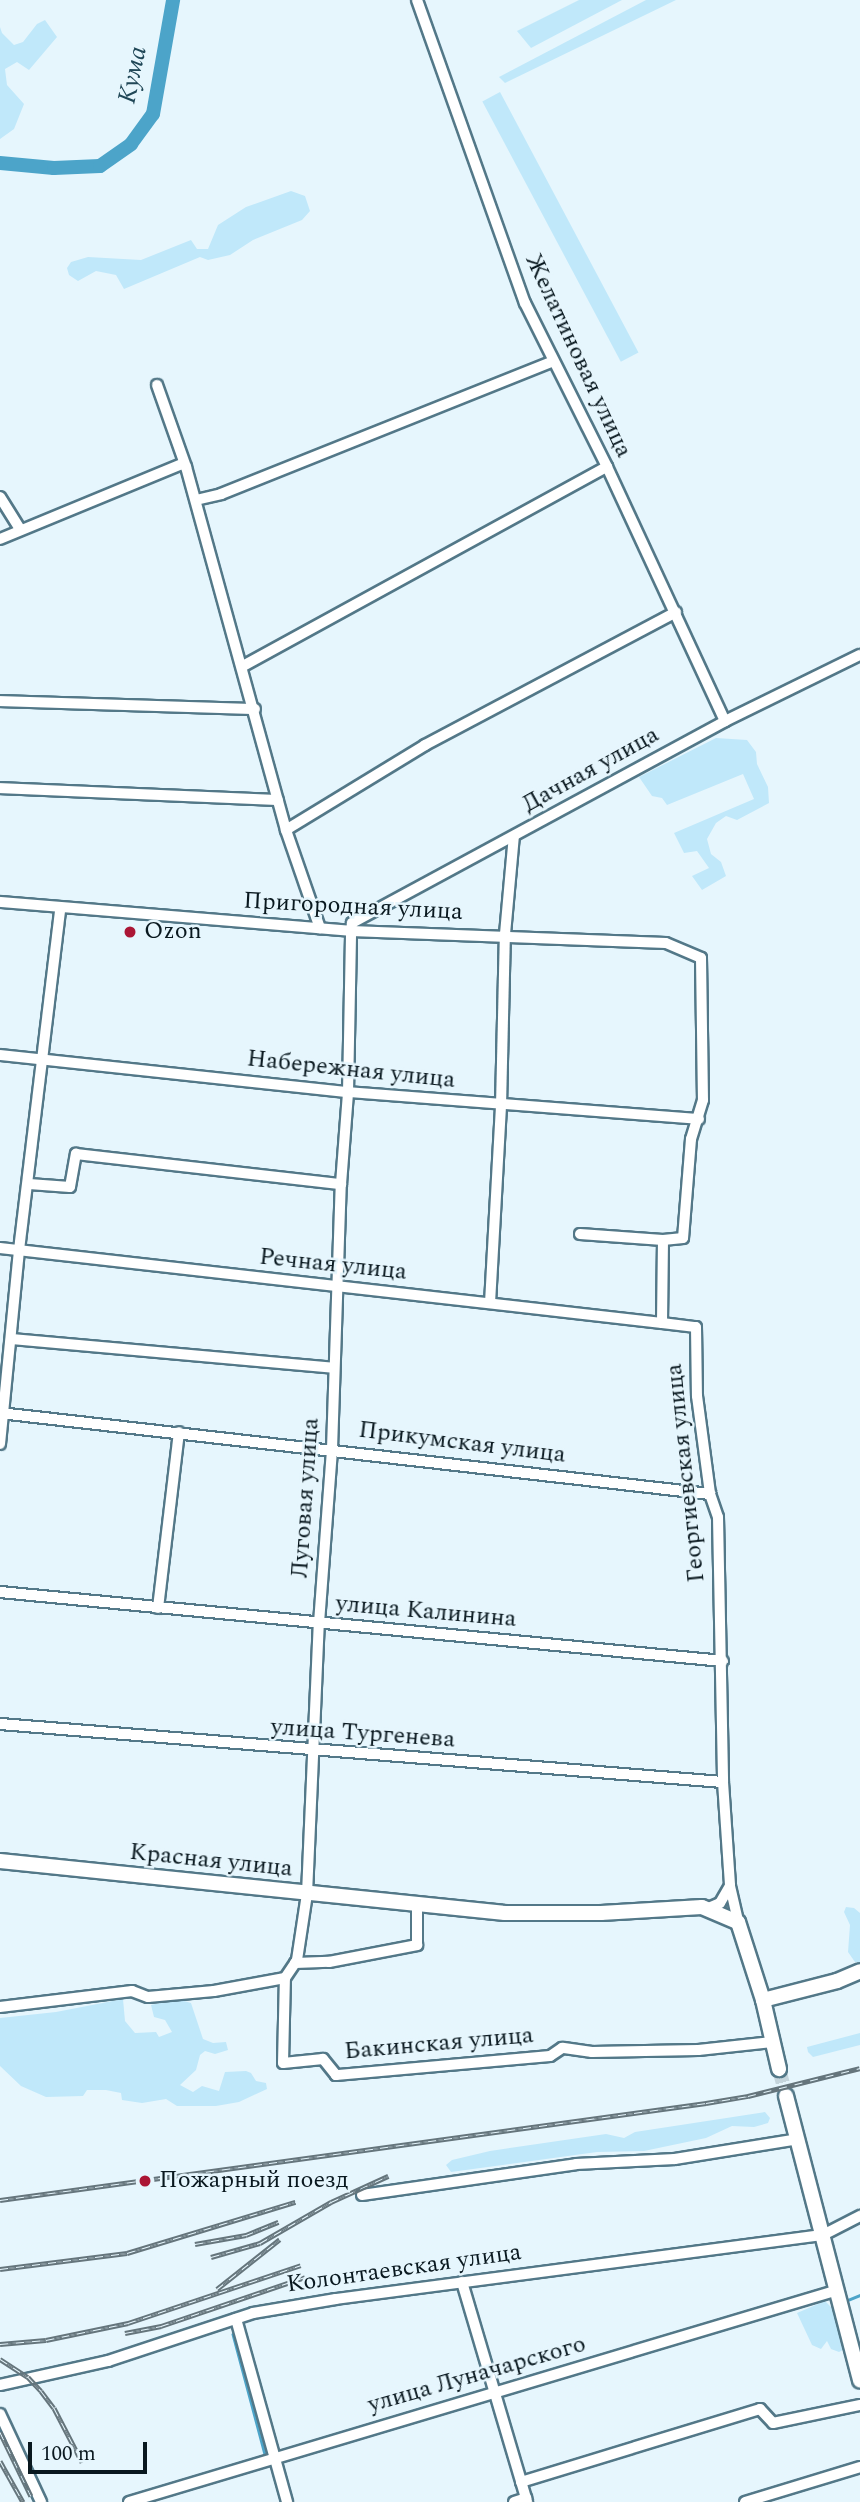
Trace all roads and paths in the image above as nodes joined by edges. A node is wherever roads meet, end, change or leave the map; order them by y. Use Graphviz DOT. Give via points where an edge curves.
graph roads {
  1 [pos="417,0"];
  2 [pos="552,361"];
  3 [pos="157,385"];
  4 [pos="184,463"];
  5 [pos="607,467"];
  6 [pos="0,497"];
  7 [pos="195,500"];
  8 [pos="20,529"];
  9 [pos="0,539"];
  10 [pos="676,612"];
  11 [pos="860,655"];
  12 [pos="243,666"];
  13 [pos="0,701"];
  14 [pos="255,709"];
  15 [pos="725,720"];
  16 [pos="0,788"];
  17 [pos="278,800"];
  18 [pos="286,830"];
  19 [pos="514,836"];
  20 [pos="0,902"];
  21 [pos="60,909"];
  22 [pos="320,928"];
  23 [pos="351,931"];
  24 [pos="505,934"];
  25 [pos="0,1055"];
  26 [pos="41,1059"];
  27 [pos="348,1092"];
  28 [pos="501,1105"];
  29 [pos="699,1119"];
  30 [pos="29,1184"];
  31 [pos="341,1184"];
  32 [pos="580,1234"];
  33 [pos="663,1240"];
  34 [pos="0,1248"];
  35 [pos="19,1250"];
  36 [pos="337,1286"];
  37 [pos="490,1303"];
  38 [pos="662,1323"];
  39 [pos="11,1339"];
  40 [pos="334,1368"];
  41 [pos="1,1413"];
  42 [pos="179,1432"];
  43 [pos="0,1444"];
  44 [pos="332,1449"];
  45 [pos="710,1494"];
  46 [pos="0,1592"];
  47 [pos="158,1608"];
  48 [pos="319,1623"];
  49 [pos="723,1661"];
  50 [pos="0,1724"];
  51 [pos="315,1752"];
  52 [pos="723,1782"];
  53 [pos="0,1861"];
  54 [pos="730,1886"];
  55 [pos="307,1894"];
  56 [pos="417,1904"];
  57 [pos="706,1909"];
  58 [pos="738,1922"];
  59 [pos="295,1963"];
  60 [pos="860,1971"];
  61 [pos="285,1978"];
  62 [pos="763,2000"];
  63 [pos="0,2007"];
  64 [pos="772,2042"];
  65 [pos="779,2069"];
  66 [pos="786,2096"];
  67 [pos="797,2139"];
  68 [pos="362,2195"];
  69 [pos="860,2216"];
  70 [pos="823,2235"];
  71 [pos="462,2281"];
  72 [pos="838,2290"];
  73 [pos="236,2319"];
  74 [pos="860,2381"];
  75 [pos="0,2385"];
  76 [pos="494,2392"];
  77 [pos="860,2405"];
  78 [pos="0,2413"];
  79 [pos="273,2457"];
  80 [pos="860,2467"];
  81 [pos="521,2482"];
  82 [pos="526,2500"];
  83 [pos="41,2502"];
  84 [pos="129,2502"];
  85 [pos="287,2502"];
  86 [pos="514,2502"];
  87 [pos="745,2502"];
  1 -- 2 [label="street, Желатиновая улица" via="525,303"];
  2 -- 5 [label="street, Желатиновая улица"];
  2 -- 7 [label="street"];
  3 -- 4 [label="street"];
  4 -- 7 [label="street"];
  4 -- 8 [label="street"];
  5 -- 10 [label="street, Желатиновая улица"];
  5 -- 12 [label="street"];
  6 -- 8 [label="street"];
  7 -- 12 [label="street"];
  8 -- 9 [label="street"];
  10 -- 15 [label="street, Желатиновая улица"];
  10 -- 18 [label="street" via="425,745"];
  11 -- 15 [label="street, Дачная улица"];
  12 -- 14 [label="street"];
  13 -- 14 [label="street"];
  14 -- 17 [label="street"];
  15 -- 19 [label="street, Дачная улица"];
  16 -- 17 [label="street"];
  17 -- 18 [label="street"];
  18 -- 22 [label="street"];
  19 -- 23 [label="street, Дачная улица" via="352,923"];
  19 -- 24 [label="street"];
  20 -- 21 [label="street, Пригородная улица"];
  21 -- 22 [label="street, Пригородная улица"];
  21 -- 26 [label="street"];
  22 -- 23 [label="street, Пригородная улица"];
  23 -- 24 [label="street, Пригородная улица"];
  23 -- 27 [label="street, Луговая улица"];
  24 -- 28 [label="street"];
  24 -- 29 [label="street, Пригородная улица" via="666,943 701,958 703,1100"];
  25 -- 26 [label="street, Набережная улица"];
  26 -- 27 [label="street, Набережная улица"];
  26 -- 30 [label="street"];
  27 -- 28 [label="street, Набережная улица"];
  27 -- 31 [label="street, Луговая улица"];
  28 -- 29 [label="street, Набережная улица"];
  28 -- 37 [label="street"];
  29 -- 33 [label="street" via="691,1139 683,1238"];
  30 -- 31 [label="street" via="69,1187 76,1154"];
  30 -- 35 [label="street"];
  31 -- 36 [label="street, Луговая улица"];
  32 -- 33 [label="street"];
  33 -- 38 [label="street"];
  34 -- 35 [label="street, Речная улица"];
  35 -- 36 [label="street, Речная улица"];
  35 -- 39 [label="street"];
  36 -- 37 [label="street, Речная улица"];
  36 -- 40 [label="street, Луговая улица"];
  37 -- 38 [label="street, Речная улица"];
  38 -- 45 [label="street, Георгиевская улица" via="696,1326 697,1396"];
  39 -- 40 [label="street"];
  39 -- 41 [label="street"];
  40 -- 44 [label="street, Луговая улица"];
  41 -- 42 [label="street, Прикумская улица"];
  41 -- 43 [label="street"];
  42 -- 44 [label="street, Прикумская улица"];
  42 -- 47 [label="street"];
  44 -- 45 [label="street, Прикумская улица"];
  44 -- 48 [label="street, Луговая улица"];
  45 -- 49 [label="street, Георгиевская улица" via="718,1517"];
  46 -- 47 [label="street, улица Калинина"];
  47 -- 48 [label="street, улица Калинина"];
  48 -- 49 [label="street, улица Калинина"];
  48 -- 51 [label="street, Луговая улица"];
  49 -- 52 [label="street, Георгиевская улица"];
  50 -- 51 [label="street, улица Тургенева"];
  51 -- 52 [label="street, улица Тургенева"];
  51 -- 55 [label="street, Луговая улица"];
  52 -- 54 [label="street, Георгиевская улица"];
  53 -- 55 [label="street, Красная улица"];
  54 -- 57 [label="street" via="720,1903"];
  54 -- 58 [label="street, Георгиевская улица"];
  55 -- 56 [label="street, Красная улица"];
  55 -- 59 [label="street, Луговая улица"];
  56 -- 57 [label="street, Красная улица" via="505,1913"];
  56 -- 59 [label="street" via="417,1945 328,1962"];
  57 -- 58 [label="street, Красная улица"];
  58 -- 62 [label="street, Георгиевская улица"];
  59 -- 61 [label="street, Луговая улица"];
  60 -- 62 [label="street"];
  61 -- 63 [label="street" via="214,1992 148,1997 132,1991"];
  61 -- 64 [label="street, Бакинская улица" via="283,2063 323,2059 335,2075 550,2056 562,2048 592,2052 698,2050"];
  62 -- 64 [label="street, Георгиевская улица"];
  64 -- 65 [label="street, Георгиевская улица"];
  66 -- 67 [label="street"];
  67 -- 68 [label="street" via="675,2159 576,2164"];
  67 -- 70 [label="street"];
  69 -- 70 [label="street, Колонтаевская улица"];
  70 -- 71 [label="street, Колонтаевская улица"];
  70 -- 72 [label="street"];
  71 -- 73 [label="street, Колонтаевская улица"];
  71 -- 76 [label="street"];
  72 -- 74 [label="street"];
  72 -- 76 [label="street, улица Луначарского"];
  73 -- 75 [label="street, Колонтаевская улица" via="108,2361"];
  73 -- 79 [label="street"];
  76 -- 79 [label="street, улица Луначарского"];
  76 -- 81 [label="street"];
  77 -- 81 [label="street" via="773,2423 760,2409"];
  78 -- 83 [label="street"];
  79 -- 84 [label="street, улица Луначарского"];
  79 -- 85 [label="street"];
  80 -- 87 [label="street"];
  81 -- 82 [label="street"];
  82 -- 86 [label="street"];
}
